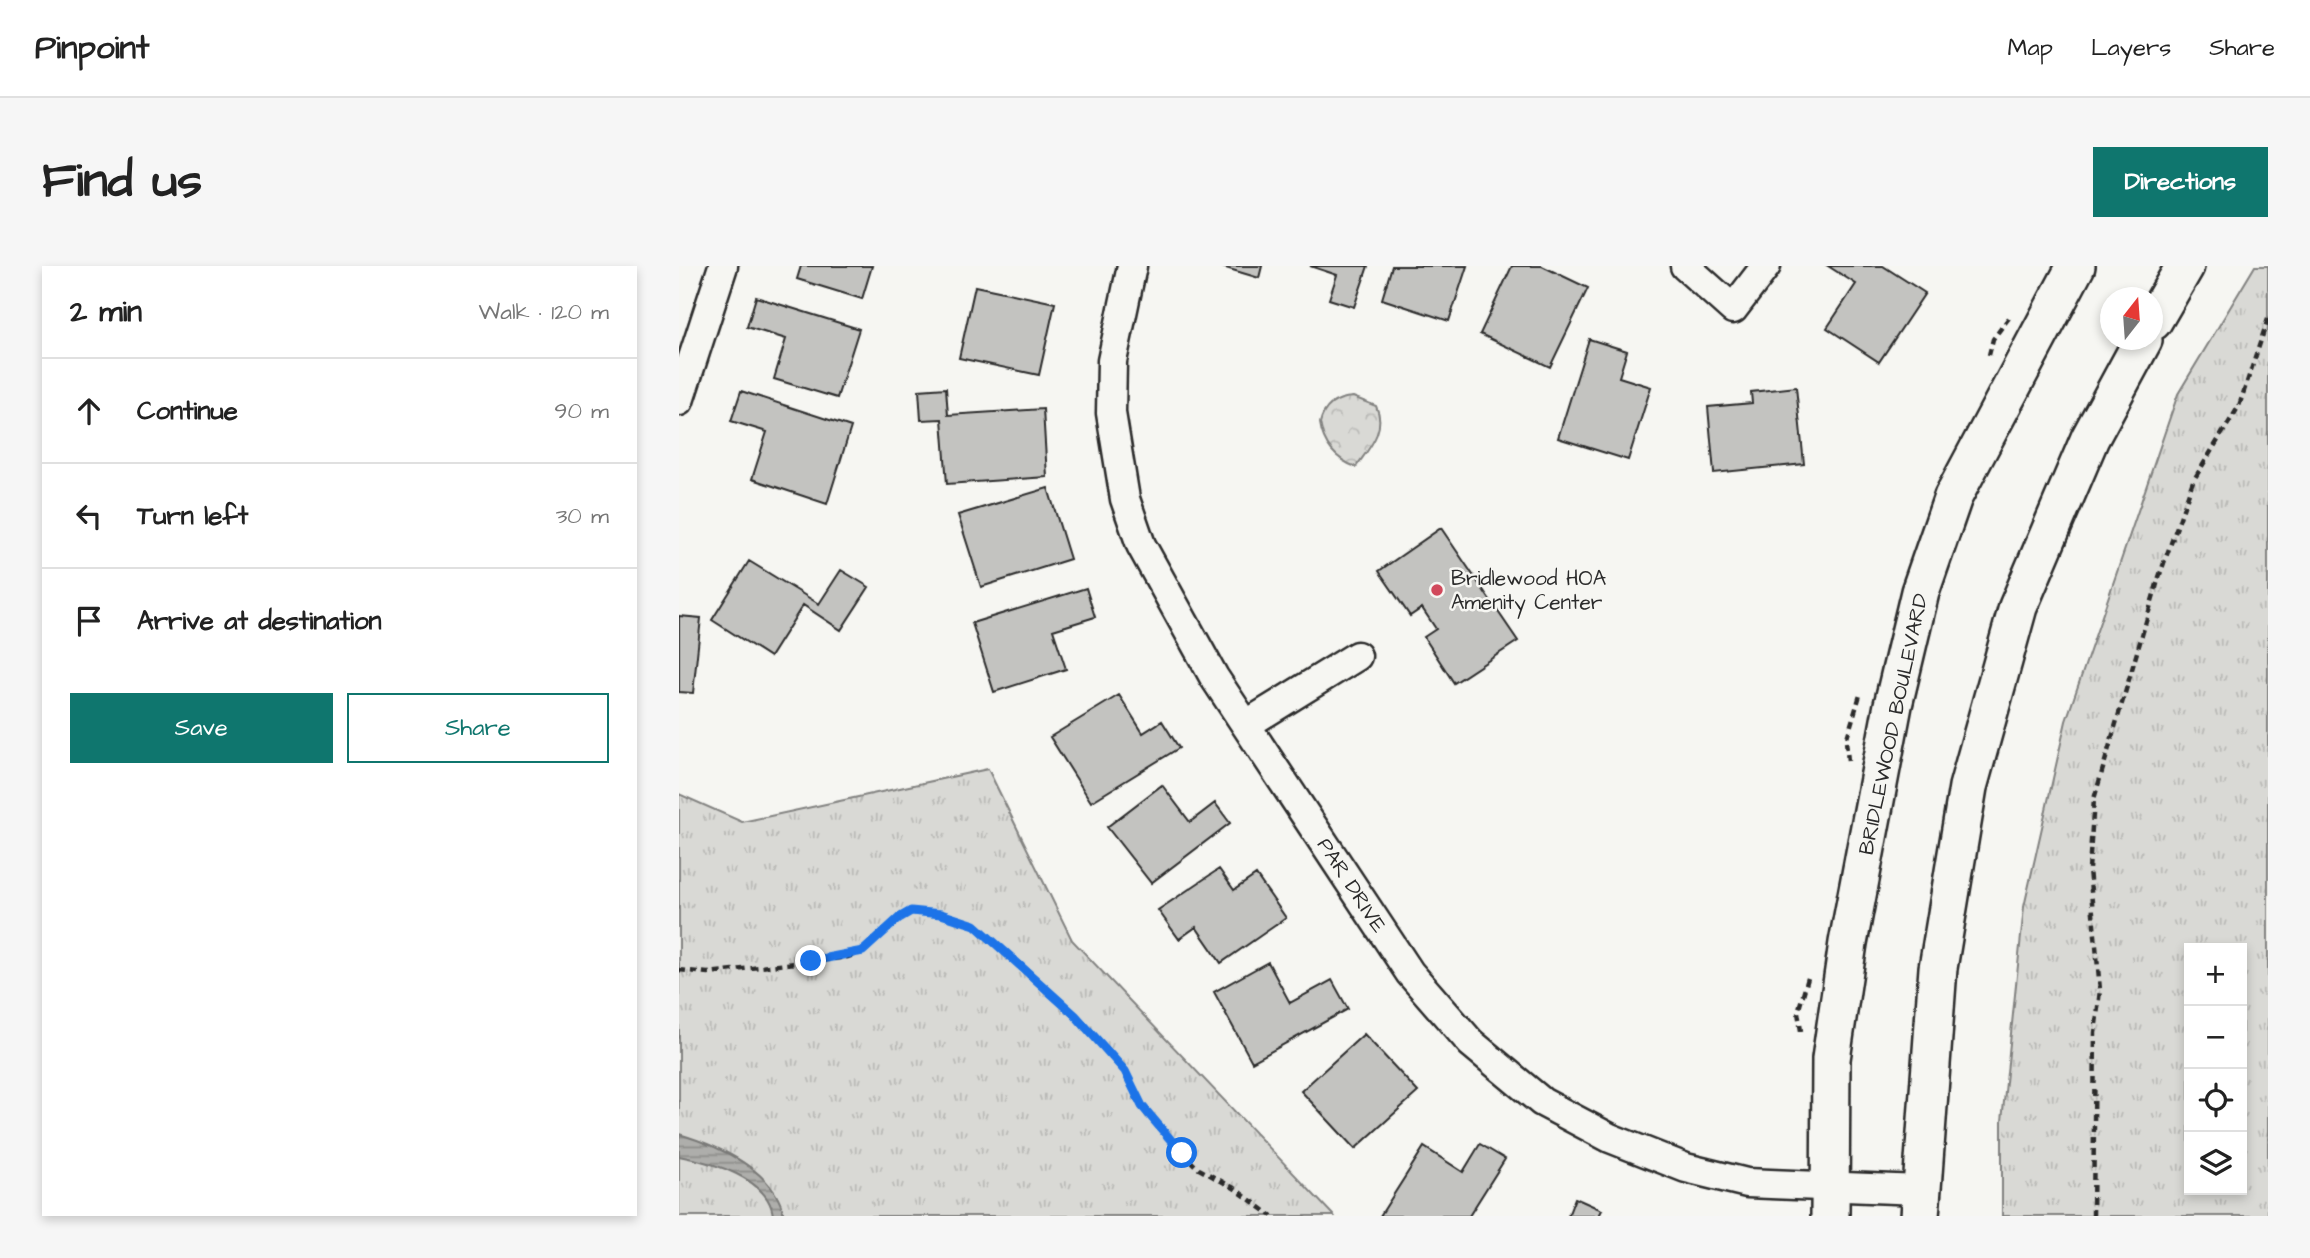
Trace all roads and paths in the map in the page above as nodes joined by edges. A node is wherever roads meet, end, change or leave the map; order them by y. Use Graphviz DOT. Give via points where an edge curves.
graph roads {
  1 [pos="723,266"];
  2 [pos="1132,266"];
  3 [pos="1685,266"];
  4 [pos="1766,266"];
  5 [pos="2076,266"];
  6 [pos="2185,266"];
  7 [pos="2163,304"];
  8 [pos="2268,319"];
  9 [pos="2138,350"];
  10 [pos="679,401"];
  11 [pos="1357,656"];
  12 [pos="1247,724"];
  13 [pos="679,970"];
  14 [pos="1829,1202"];
  15 [pos="1920,1203"];
  16 [pos="1272,1216"];
  17 [pos="2093,1216"];
  1 -- 10 [label="street"];
  2 -- 12 [label="street, PAR DRIVE" via="1112,361 1111,412 1125,499 1147,557 1214,677"];
  3 -- 4 [label="street" via="1733,309"];
  5 -- 14 [label="main road, BRIDLEWOOD BOULEVARD" via="1953,496 1920,592 1847,943 1831,1059"];
  6 -- 7 [label="main road"];
  8 -- 17 [label="path" via="2239,406 2193,481 2159,577 2094,799 2089,869 2100,990 2095,1033"];
  9 -- 15 [label="main road" via="2090,438 2018,607 1968,787 1938,968"];
  11 -- 12 [label="street"];
  12 -- 14 [label="street, PAR DRIVE" via="1410,973 1471,1043 1542,1102 1610,1138 1686,1168"];
  13 -- 16 [label="path" via="708,973 848,957 863,951 911,911 961,918 992,938 1075,1015 1125,1071 1142,1106 1182,1153"];
  14 -- 15 [label="street, PAR DRIVE"];
}
